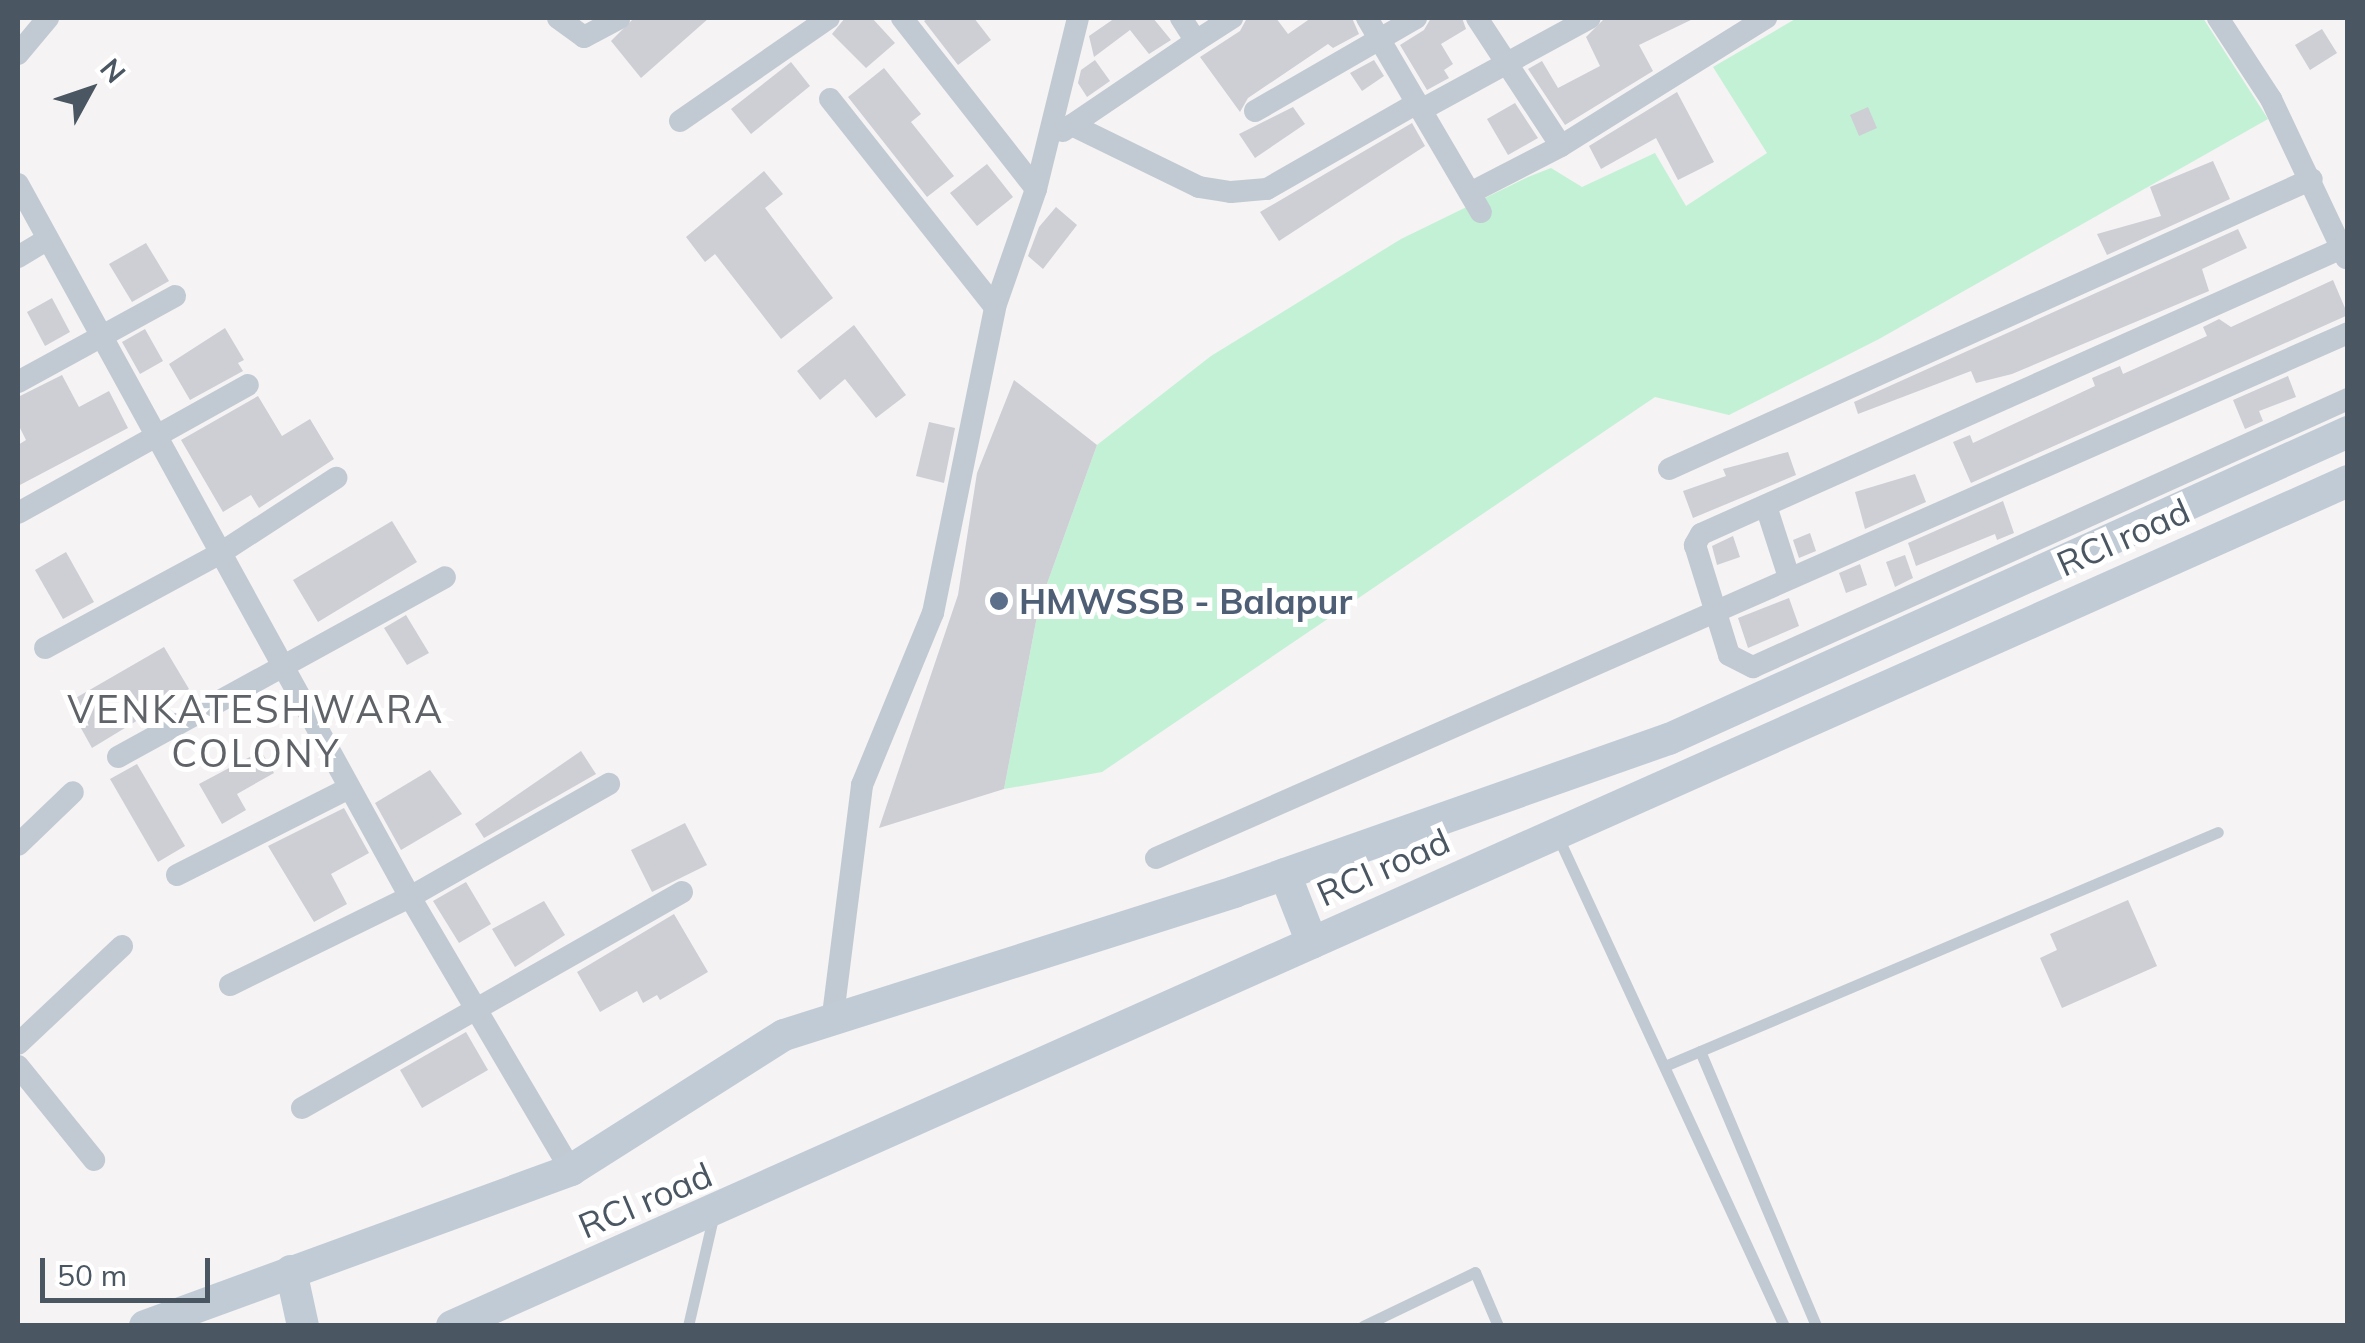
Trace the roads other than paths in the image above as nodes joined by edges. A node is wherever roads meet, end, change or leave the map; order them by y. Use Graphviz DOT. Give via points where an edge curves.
graph roads {
  1 [pos="48,18"];
  2 [pos="558,18"];
  3 [pos="619,18"];
  4 [pos="829,18"];
  5 [pos="902,18"];
  6 [pos="1078,18"];
  7 [pos="1181,18"];
  8 [pos="1232,18"];
  9 [pos="1367,18"];
  10 [pos="1416,18"];
  11 [pos="1477,18"];
  12 [pos="1590,18"];
  13 [pos="1766,18"];
  14 [pos="2218,18"];
  15 [pos="1196,40"];
  16 [pos="1380,40"];
  17 [pos="18,54"];
  18 [pos="1506,60"];
  19 [pos="830,100"];
  20 [pos="1419,107"];
  21 [pos="1256,112"];
  22 [pos="680,120"];
  23 [pos="1072,125"];
  24 [pos="1048,142"];
  25 [pos="1562,146"];
  26 [pos="2312,180"];
  27 [pos="18,184"];
  28 [pos="1036,189"];
  29 [pos="45,241"];
  30 [pos="2345,254"];
  31 [pos="18,257"];
  32 [pos="176,296"];
  33 [pos="995,308"];
  34 [pos="2348,333"];
  35 [pos="100,340"];
  36 [pos="18,382"];
  37 [pos="248,384"];
  38 [pos="2348,399"];
  39 [pos="2348,432"];
  40 [pos="156,440"];
  41 [pos="1669,469"];
  42 [pos="336,478"];
  43 [pos="2348,481"];
  44 [pos="1766,506"];
  45 [pos="18,512"];
  46 [pos="219,554"];
  47 [pos="1789,576"];
  48 [pos="444,577"];
  49 [pos="1714,610"];
  50 [pos="45,648"];
  51 [pos="284,671"];
  52 [pos="118,757"];
  53 [pos="610,784"];
  54 [pos="349,788"];
  55 [pos="73,792"];
  56 [pos="1556,832"];
  57 [pos="2218,832"];
  58 [pos="18,845"];
  59 [pos="1156,858"];
  60 [pos="1285,874"];
  61 [pos="177,876"];
  62 [pos="682,892"];
  63 [pos="410,897"];
  64 [pos="1312,943"];
  65 [pos="122,946"];
  66 [pos="230,986"];
  67 [pos="473,1006"];
  68 [pos="833,1015"];
  69 [pos="18,1044"];
  70 [pos="1700,1051"];
  71 [pos="1667,1065"];
  72 [pos="18,1066"];
  73 [pos="302,1108"];
  74 [pos="94,1160"];
  75 [pos="571,1170"];
  76 [pos="714,1214"];
  77 [pos="291,1272"];
  78 [pos="145,1326"];
  79 [pos="303,1326"];
  80 [pos="452,1326"];
  81 [pos="688,1326"];
  82 [pos="1363,1326"];
  83 [pos="1498,1326"];
  84 [pos="1784,1326"];
  85 [pos="1816,1326"];
  1 -- 17 [label="street"];
  2 -- 3 [label="street" via="584,37"];
  4 -- 22 [label="street"];
  5 -- 28 [label="street"];
  6 -- 24 [label="street"];
  7 -- 15 [label="street"];
  8 -- 15 [label="street"];
  9 -- 16 [label="street"];
  10 -- 16 [label="street"];
  11 -- 18 [label="street"];
  12 -- 18 [label="street"];
  13 -- 25 [label="street"];
  14 -- 26 [label="street"];
  15 -- 23 [label="street"];
  16 -- 20 [label="street"];
  16 -- 21 [label="street"];
  18 -- 20 [label="street"];
  18 -- 25 [label="street"];
  19 -- 33 [label="street"];
  20 -- 23 [label="street" via="1268,188 1231,192 1199,186"];
  20 -- 25 [label="street" via="1476,202"];
  23 -- 24 [label="street"];
  24 -- 28 [label="street"];
  26 -- 30 [label="street"];
  26 -- 41 [label="street"];
  27 -- 29 [label="street"];
  28 -- 33 [label="street"];
  29 -- 31 [label="street"];
  29 -- 35 [label="street"];
  30 -- 44 [label="street"];
  32 -- 35 [label="street"];
  33 -- 68 [label="street" via="932,613 862,785"];
  34 -- 47 [label="street"];
  35 -- 36 [label="street"];
  35 -- 40 [label="street"];
  37 -- 40 [label="street"];
  38 -- 49 [label="street" via="1753,666 1729,655"];
  39 -- 60 [label="main road" via="1669,739"];
  40 -- 45 [label="street"];
  40 -- 46 [label="street"];
  42 -- 46 [label="street"];
  43 -- 56 [label="main road, RCI road"];
  44 -- 47 [label="street"];
  44 -- 49 [label="street" via="1701,534 1696,544"];
  46 -- 50 [label="street"];
  46 -- 51 [label="street"];
  47 -- 49 [label="street"];
  48 -- 51 [label="street"];
  49 -- 59 [label="street"];
  51 -- 52 [label="street"];
  51 -- 54 [label="street"];
  53 -- 63 [label="street"];
  54 -- 61 [label="street"];
  54 -- 63 [label="street"];
  55 -- 58 [label="street"];
  56 -- 64 [label="main road, RCI road"];
  56 -- 71 [label="lane"];
  57 -- 70 [label="lane"];
  60 -- 64 [label="main road"];
  60 -- 68 [label="main road"];
  62 -- 67 [label="street"];
  63 -- 66 [label="street"];
  63 -- 67 [label="street"];
  64 -- 76 [label="main road, RCI road"];
  65 -- 69 [label="street"];
  67 -- 73 [label="street"];
  67 -- 75 [label="street"];
  68 -- 75 [label="main road" via="784,1034"];
  70 -- 71 [label="lane"];
  70 -- 85 [label="lane"];
  71 -- 84 [label="lane"];
  72 -- 74 [label="street"];
  75 -- 77 [label="main road"];
  76 -- 80 [label="main road, RCI road"];
  76 -- 81 [label="lane"];
  77 -- 78 [label="main road"];
  77 -- 79 [label="main road"];
  82 -- 83 [label="lane" via="1475,1272"];
}
